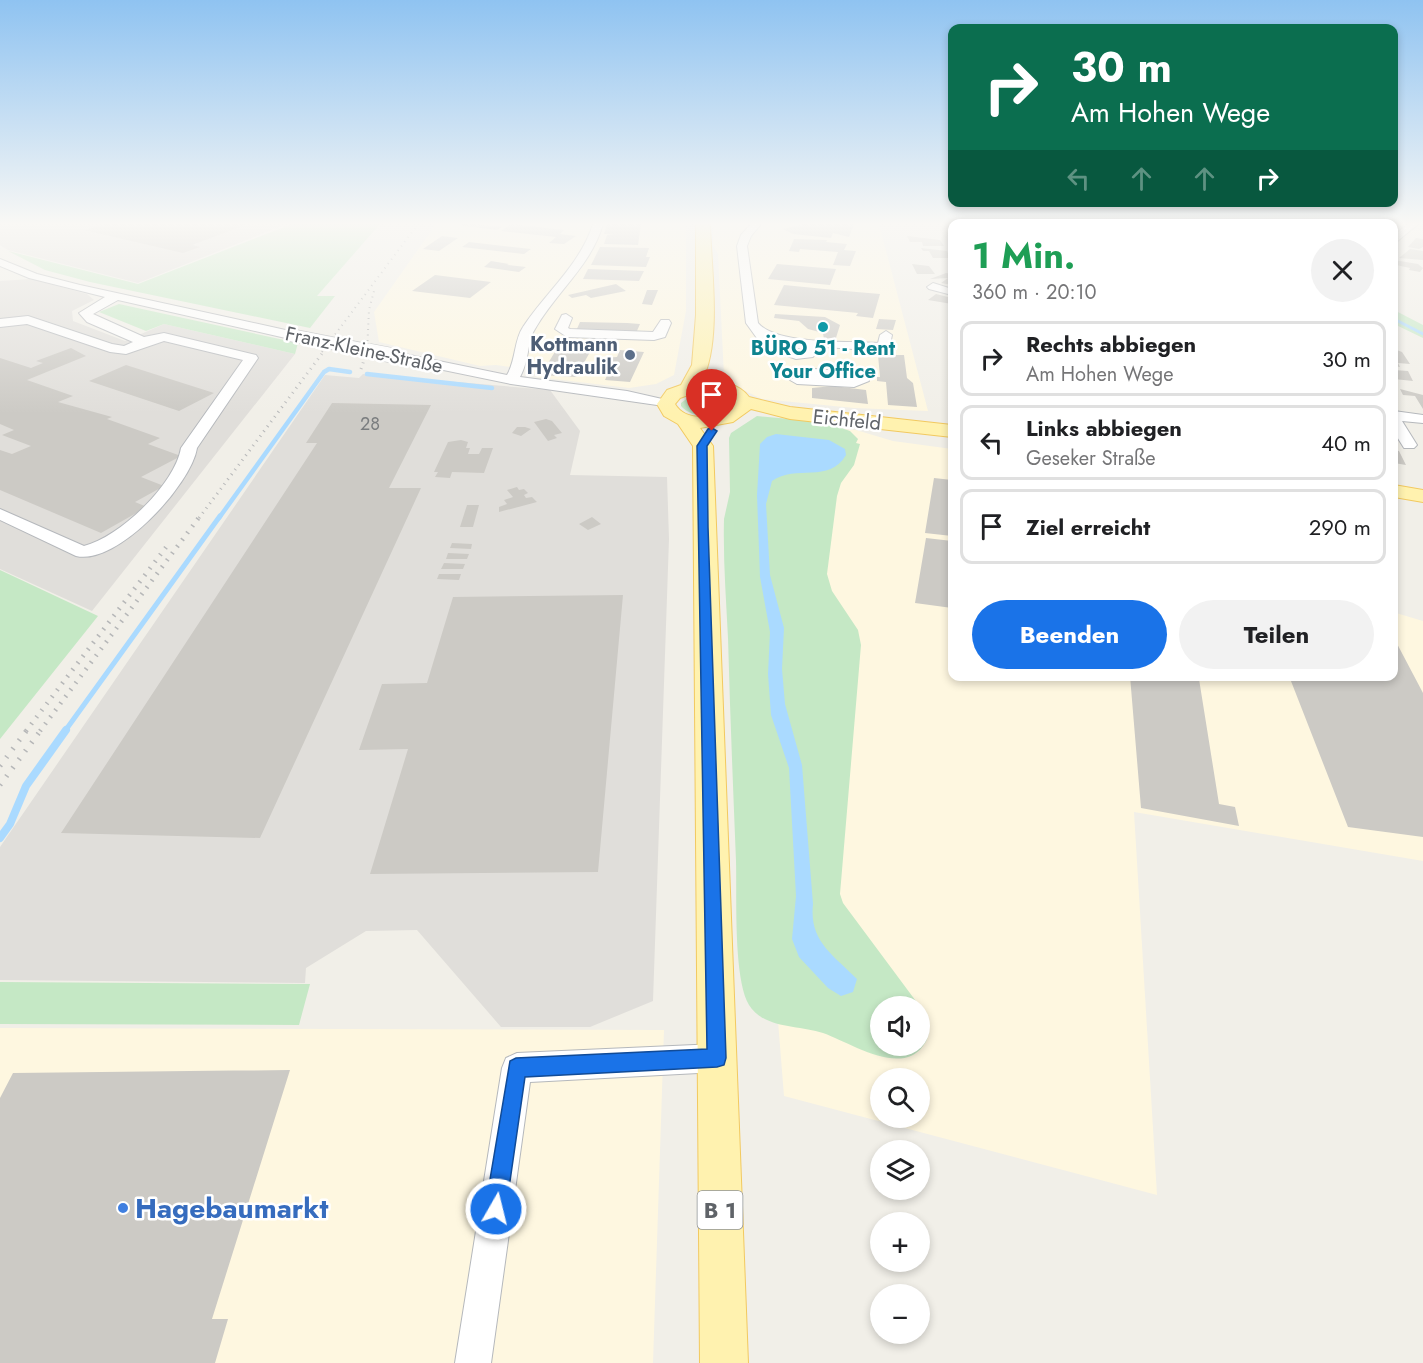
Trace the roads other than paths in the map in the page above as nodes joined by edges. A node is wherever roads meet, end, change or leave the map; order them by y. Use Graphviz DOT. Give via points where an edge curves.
graph roads {
  1 [pos="85,288"];
  2 [pos="560,288"];
  3 [pos="702,288"];
  4 [pos="747,288"];
  5 [pos="117,296"];
  6 [pos="566,318"];
  7 [pos="0,323"];
  8 [pos="665,323"];
  9 [pos="764,335"];
  10 [pos="886,335"];
  11 [pos="144,342"];
  12 [pos="811,349"];
  13 [pos="796,354"];
  14 [pos="827,359"];
  15 [pos="701,365"];
  16 [pos="862,368"];
  17 [pos="511,380"];
  18 [pos="716,387"];
  19 [pos="676,395"];
  20 [pos="741,407"];
  21 [pos="1398,418"];
  22 [pos="1423,419"];
  23 [pos="685,420"];
  24 [pos="721,421"];
  25 [pos="1398,425"];
  26 [pos="948,431"];
  27 [pos="1410,445"];
  28 [pos="702,446"];
  29 [pos="1398,492"];
  30 [pos="1423,496"];
  31 [pos="0,514"];
  32 [pos="717,1058"];
  33 [pos="473,1363"];
  34 [pos="724,1363"];
  1 -- 5 [label="street, Franz-Kleine-Straße"];
  2 -- 17 [label="street" via="526,330 521,363"];
  3 -- 15 [label="main road"];
  4 -- 9 [label="street" via="752,323"];
  5 -- 11 [label="street" via="86,313 91,319"];
  5 -- 17 [label="street, Franz-Kleine-Straße, bridge"];
  6 -- 8 [label="street" via="560,327 567,333 654,336 660,334"];
  7 -- 11 [label="street" via="28,321 110,348 126,350"];
  9 -- 12 [label="street"];
  9 -- 13 [label="street" via="769,345"];
  10 -- 12 [label="street" via="884,346 880,347 826,343"];
  11 -- 31 [label="street" via="164,337 250,358 189,448 189,458 171,485 128,531 87,552"];
  12 -- 13 [label="street"];
  12 -- 14 [label="street"];
  13 -- 16 [label="street" via="797,380"];
  15 -- 18 [label="main road"];
  15 -- 19 [label="main road"];
  17 -- 19 [label="street, Franz-Kleine-Straße" via="627,395"];
  18 -- 19 [label="main road"];
  18 -- 20 [label="main road" via="730,390"];
  19 -- 23 [label="main road" via="672,414"];
  20 -- 24 [label="main road"];
  20 -- 26 [label="main road, Eichfeld"];
  21 -- 22 [label="street"];
  23 -- 24 [label="main road"];
  23 -- 28 [label="main road"];
  24 -- 28 [label="main road"];
  25 -- 27 [label="street"];
  28 -- 32 [label="main road, B 1"];
  29 -- 30 [label="main road"];
  32 -- 33 [label="street" via="516,1068"];
  32 -- 34 [label="main road, B 1"];
}
